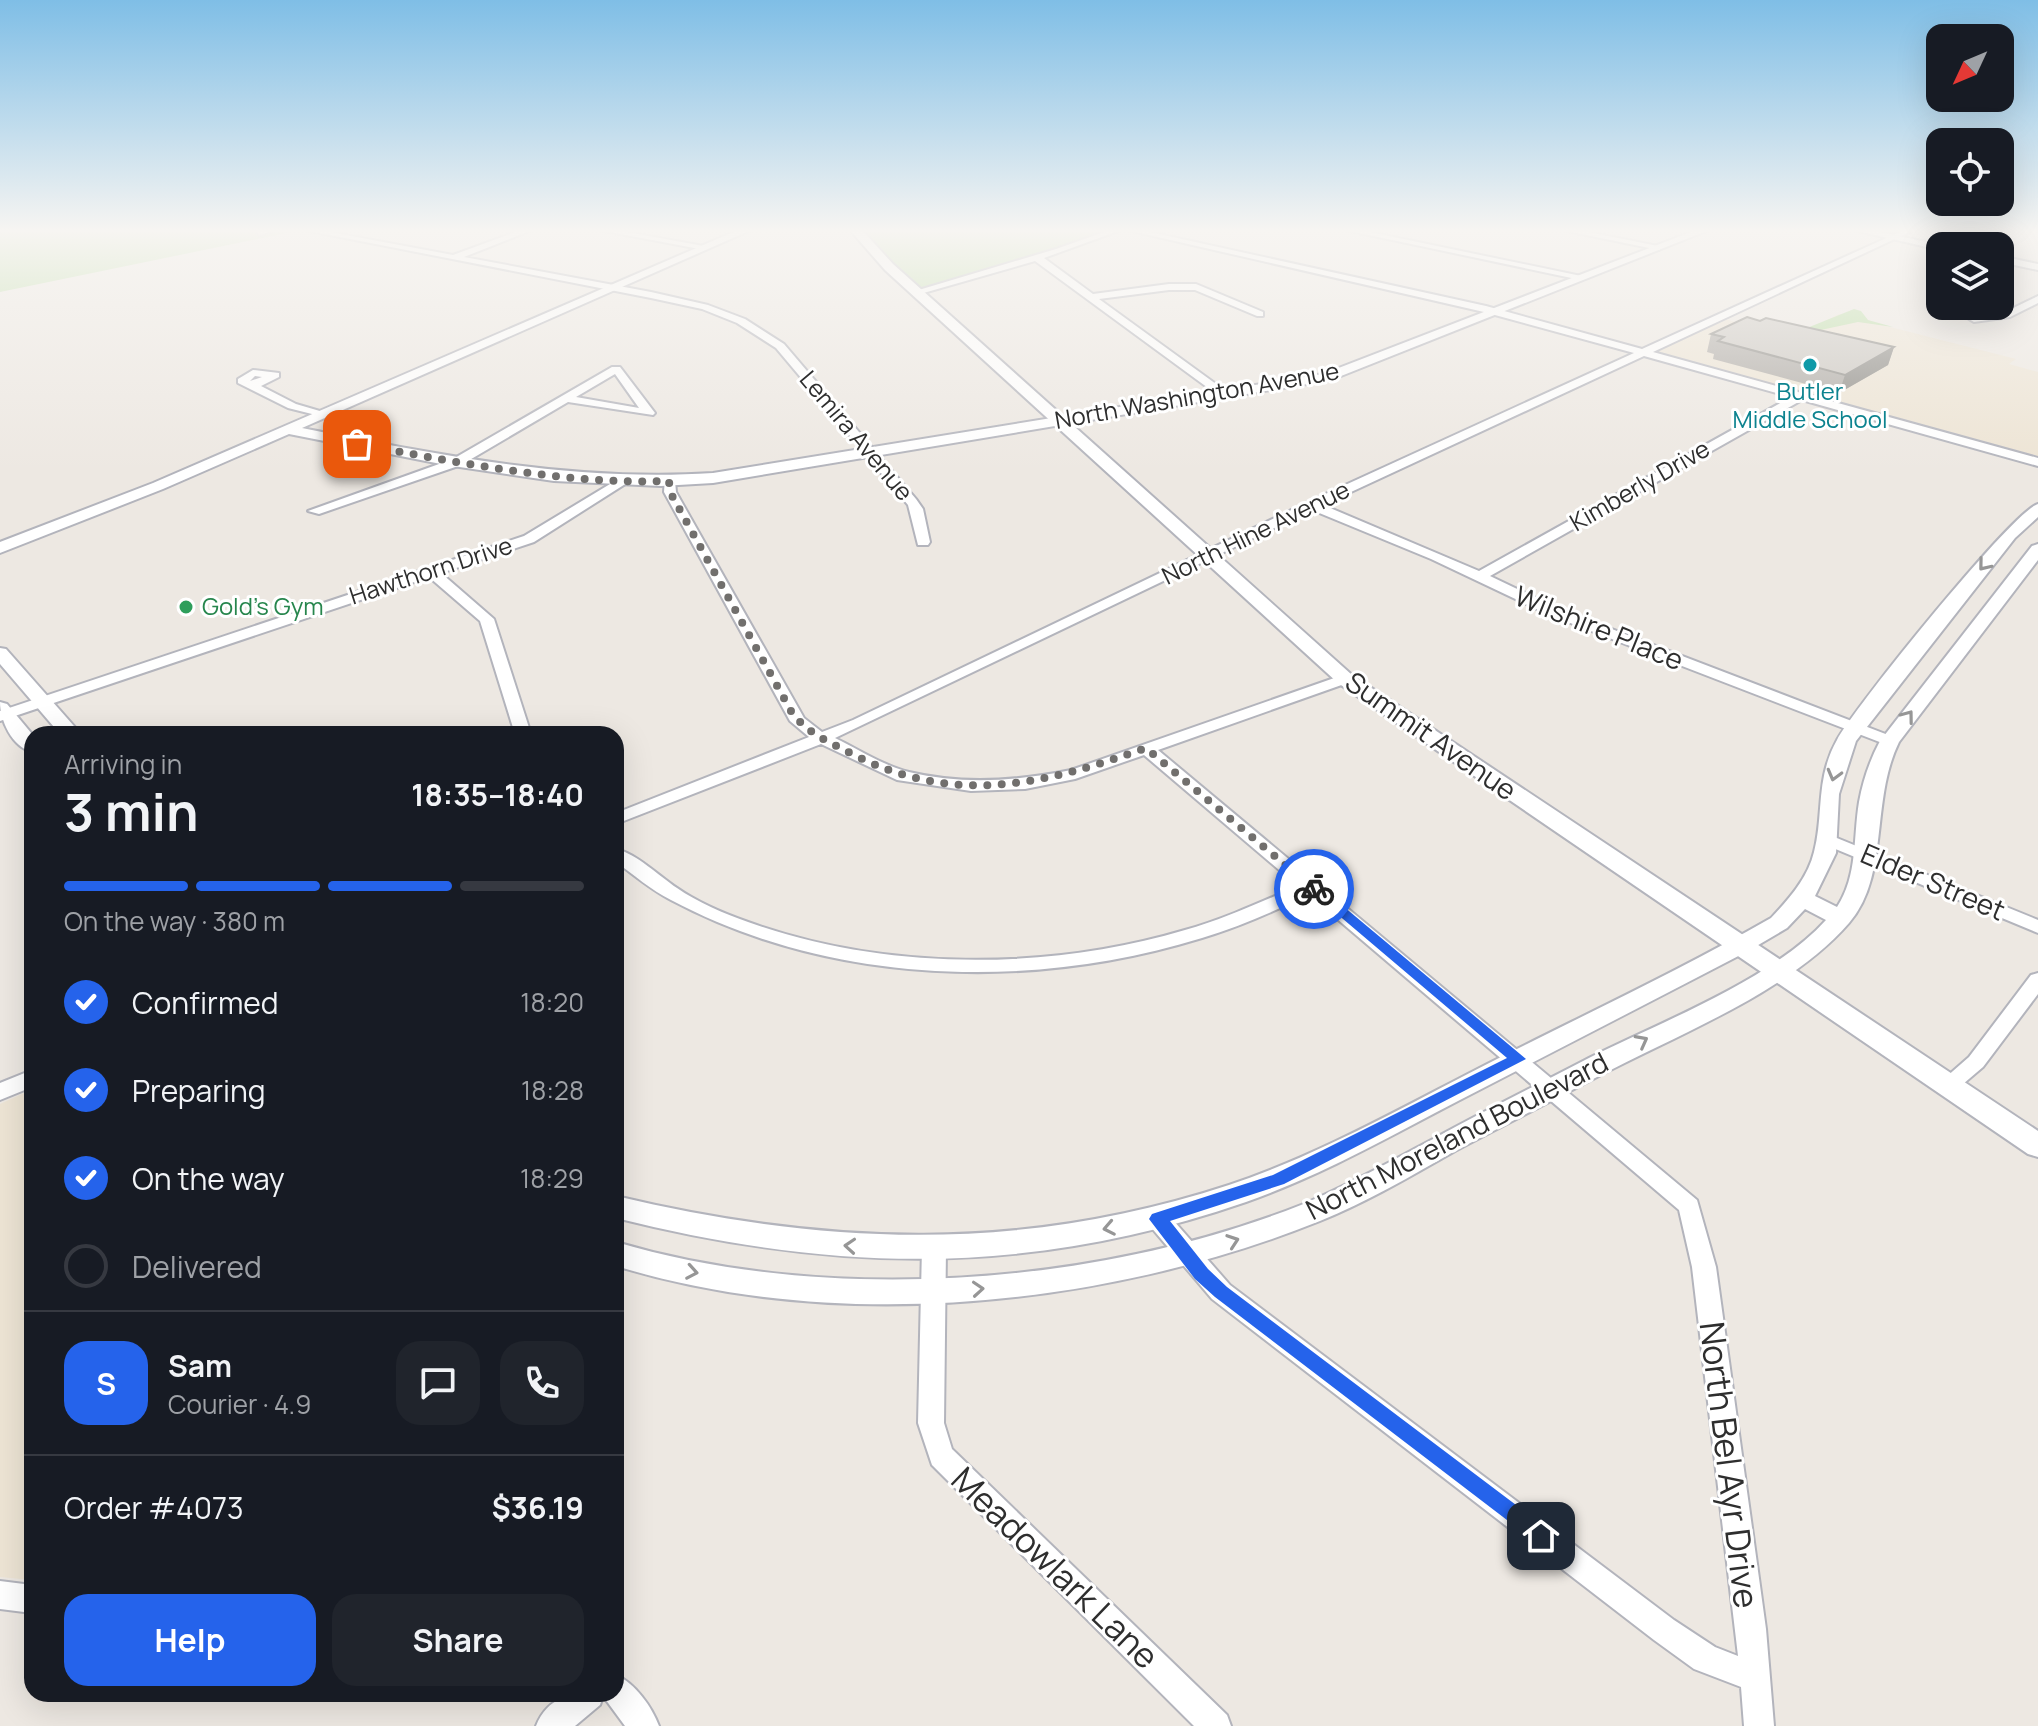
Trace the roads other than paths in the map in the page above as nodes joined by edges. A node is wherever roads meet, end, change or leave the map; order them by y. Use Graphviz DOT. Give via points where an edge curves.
graph roads {
  1 [pos="559,311"];
  2 [pos="714,311"];
  3 [pos="938,311"];
  4 [pos="1109,311"];
  5 [pos="1252,311"];
  6 [pos="1495,311"];
  7 [pos="1730,311"];
  8 [pos="1260,314"];
  9 [pos="1636,353"];
  10 [pos="252,386"];
  11 [pos="1223,394"];
  12 [pos="1801,396"];
  13 [pos="564,398"];
  14 [pos="324,414"];
  15 [pos="1060,421"];
  16 [pos="288,430"];
  17 [pos="870,452"];
  18 [pos="457,462"];
  19 [pos="2038,462"];
  20 [pos="624,481"];
  21 [pos="669,481"];
  22 [pos="1312,505"];
  23 [pos="2038,509"];
  24 [pos="314,511"];
  25 [pos="923,542"];
  26 [pos="2038,549"];
  27 [pos="4,553"];
  28 [pos="1209,556"];
  29 [pos="430,571"];
  30 [pos="1479,577"];
  31 [pos="1,656"];
  32 [pos="1345,679"];
  33 [pos="43,702"];
  34 [pos="2,713"];
  35 [pos="64,726"];
  36 [pos="520,726"];
  37 [pos="1853,728"];
  38 [pos="24,737"];
  39 [pos="822,739"];
  40 [pos="1890,741"];
  41 [pos="1146,748"];
  42 [pos="624,816"];
  43 [pos="1827,839"];
  44 [pos="1867,853"];
  45 [pos="624,860"];
  46 [pos="1312,887"];
  47 [pos="1802,899"];
  48 [pos="1841,918"];
  49 [pos="2038,927"];
  50 [pos="1740,946"];
  51 [pos="1776,970"];
  52 [pos="2038,980"];
  53 [pos="1650,992"];
  54 [pos="1686,1018"];
  55 [pos="1518,1059"];
  56 [pos="24,1082"];
  57 [pos="1948,1085"];
  58 [pos="1553,1088"];
  59 [pos="0,1092"];
  60 [pos="2038,1146"];
  61 [pos="624,1211"];
  62 [pos="1158,1219"];
  63 [pos="934,1248"];
  64 [pos="624,1256"];
  65 [pos="1187,1256"];
  66 [pos="932,1293"];
  67 [pos="0,1595"];
  68 [pos="24,1598"];
  69 [pos="1755,1678"];
  70 [pos="624,1700"];
  71 [pos="580,1702"];
  72 [pos="551,1726"];
  73 [pos="644,1726"];
  74 [pos="1216,1726"];
  75 [pos="1759,1726"];
  1 -- 14 [label="street"];
  2 -- 17 [label="street, Lemira Avenue" via="769,336"];
  3 -- 15 [label="main road, Summit Avenue"];
  4 -- 11 [label="street"];
  5 -- 8 [label="street"];
  6 -- 9 [label="street"];
  6 -- 11 [label="street, North Washington Avenue" via="1326,377"];
  7 -- 9 [label="street, North Hine Avenue"];
  9 -- 12 [label="street"];
  9 -- 22 [label="street, North Hine Avenue"];
  10 -- 14 [label="street" via="292,406"];
  11 -- 15 [label="street, North Washington Avenue"];
  12 -- 19 [label="street"];
  12 -- 30 [label="street, Kimberly Drive"];
  13 -- 13 [label="street" via="616,369 649,413 629,409"];
  13 -- 18 [label="street"];
  14 -- 16 [label="street"];
  15 -- 17 [label="street, North Washington Avenue"];
  15 -- 28 [label="main road, Summit Avenue"];
  16 -- 18 [label="street, North Washington Avenue"];
  16 -- 27 [label="street"];
  17 -- 21 [label="street, North Washington Avenue"];
  17 -- 25 [label="street, Lemira Avenue" via="917,509"];
  18 -- 20 [label="street, North Washington Avenue"];
  18 -- 24 [label="street"];
  20 -- 21 [label="street, North Washington Avenue"];
  20 -- 29 [label="street, Hawthorn Drive" via="537,535"];
  21 -- 39 [label="street" via="670,492 791,711"];
  22 -- 28 [label="street, North Hine Avenue"];
  22 -- 30 [label="street, Wilshire Place"];
  23 -- 37 [label="street, North Moreland Boulevard, one-way" via="1991,556"];
  40 -- 26 [label="street, North Moreland Boulevard, one-way"];
  28 -- 32 [label="main road, Summit Avenue"];
  28 -- 39 [label="street, North Hine Avenue"];
  29 -- 33 [label="street, Hawthorn Drive"];
  29 -- 36 [label="street" via="487,619"];
  30 -- 37 [label="street, Wilshire Place" via="1552,611"];
  31 -- 33 [label="street"];
  32 -- 41 [label="street"];
  32 -- 50 [label="main road, Summit Avenue"];
  33 -- 34 [label="street, Hawthorn Drive"];
  33 -- 35 [label="street"];
  34 -- 38 [label="street"];
  37 -- 40 [label="street, Wilshire Place"];
  37 -- 43 [label="street, North Moreland Boulevard, one-way" via="1833,776"];
  39 -- 41 [label="street" via="903,776 971,786 1049,780"];
  39 -- 42 [label="street, North Hine Avenue"];
  40 -- 44 [label="street, North Moreland Boulevard" via="1874,780"];
  41 -- 46 [label="street"];
  43 -- 44 [label="street, Elder Street"];
  43 -- 47 [label="street, North Moreland Boulevard"];
  44 -- 48 [label="street, North Moreland Boulevard" via="1862,883"];
  44 -- 49 [label="street, Elder Street"];
  45 -- 46 [label="street" via="691,904 748,928 828,950 950,964 1035,963 1121,952 1208,930"];
  46 -- 55 [label="street"];
  47 -- 48 [label="street"];
  47 -- 50 [label="street, North Moreland Boulevard" via="1779,923"];
  48 -- 51 [label="street, North Moreland Boulevard" via="1816,945"];
  50 -- 51 [label="main road, Summit Avenue"];
  50 -- 53 [label="street, North Moreland Boulevard"];
  51 -- 54 [label="street, North Moreland Boulevard"];
  51 -- 57 [label="main road, Summit Avenue"];
  52 -- 57 [label="street" via="1976,1062"];
  53 -- 54 [label="street"];
  53 -- 55 [label="street, North Moreland Boulevard"];
  58 -- 54 [label="street, North Moreland Boulevard, one-way"];
  55 -- 58 [label="street"];
  55 -- 62 [label="street, North Moreland Boulevard" via="1278,1179"];
  56 -- 59 [label="street"];
  57 -- 60 [label="main road, Summit Avenue"];
  65 -- 58 [label="street, North Moreland Boulevard, one-way" via="1313,1213"];
  58 -- 69 [label="street, North Bel Ayr Drive" via="1689,1206 1695,1219"];
  63 -- 61 [label="street, North Moreland Boulevard, one-way" via="788,1242"];
  62 -- 63 [label="street, North Moreland Boulevard, one-way" via="1067,1236"];
  62 -- 65 [label="street"];
  63 -- 66 [label="street, Meadowlark Lane"];
  64 -- 66 [label="street, North Moreland Boulevard, one-way" via="755,1282"];
  66 -- 65 [label="street, North Moreland Boulevard, one-way" via="1069,1280"];
  65 -- 69 [label="street" via="1221,1292 1664,1630 1705,1658"];
  66 -- 74 [label="street, Meadowlark Lane" via="931,1423 941,1456"];
  67 -- 68 [label="street"];
  69 -- 75 [label="street, North Bel Ayr Drive"];
  70 -- 73 [label="street"];
  71 -- 72 [label="street"];
}
